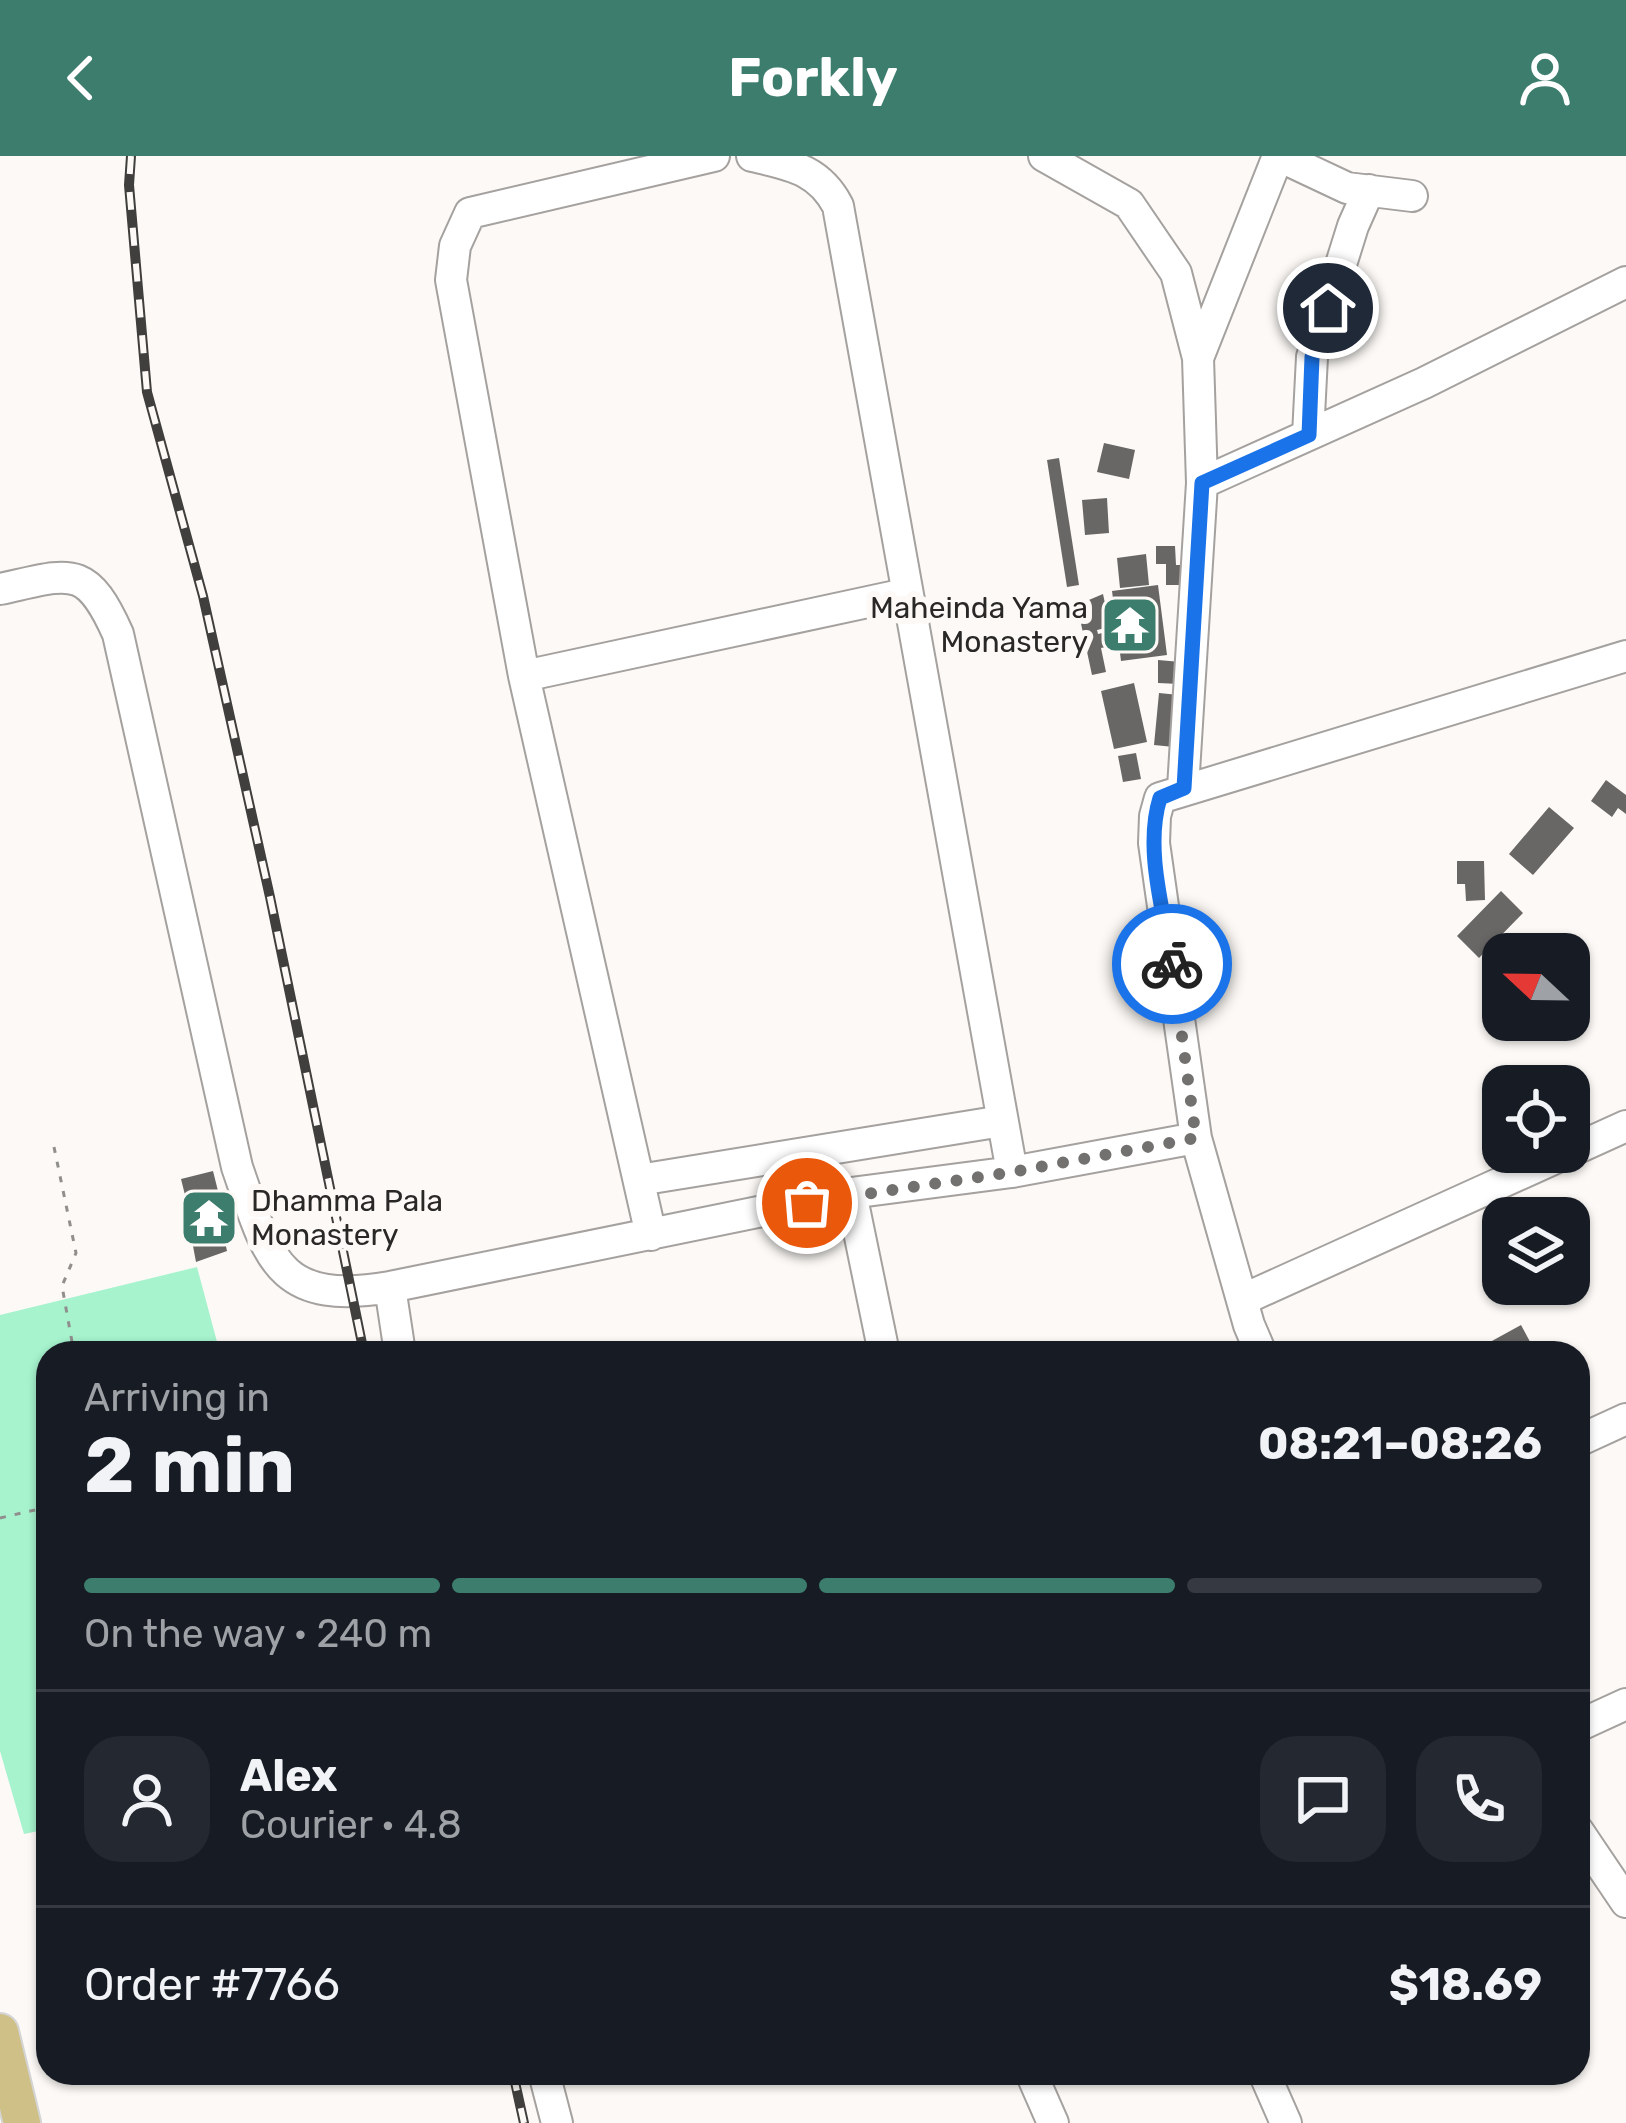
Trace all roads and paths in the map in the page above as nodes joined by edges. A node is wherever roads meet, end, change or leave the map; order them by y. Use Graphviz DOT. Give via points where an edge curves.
graph roads {
  1 [pos="714,156"];
  2 [pos="752,156"];
  3 [pos="1044,156"];
  4 [pos="1279,156"];
  5 [pos="789,160"];
  6 [pos="1369,190"];
  7 [pos="1412,196"];
  8 [pos="1626,282"];
  9 [pos="1198,358"];
  10 [pos="1309,435"];
  11 [pos="1202,483"];
  12 [pos="0,589"];
  13 [pos="905,594"];
  14 [pos="1626,656"];
  15 [pos="524,676"];
  16 [pos="1184,788"];
  17 [pos="1002,1121"];
  18 [pos="1626,1126"];
  19 [pos="1196,1138"];
  20 [pos="54,1147"];
  21 [pos="1012,1172"];
  22 [pos="639,1180"];
  23 [pos="850,1193"];
  24 [pos="651,1235"];
  25 [pos="390,1288"];
  26 [pos="1242,1300"];
  27 [pos="72,1341"];
  28 [pos="398,1341"];
  29 [pos="881,1341"];
  30 [pos="1257,1341"];
  31 [pos="1626,1419"];
  32 [pos="1590,1436"];
  33 [pos="36,1510"];
  34 [pos="0,1518"];
  35 [pos="1626,1704"];
  36 [pos="1590,1720"];
  37 [pos="1590,1849"];
  38 [pos="1626,1902"];
  39 [pos="0,2032"];
  40 [pos="547,2085"];
  41 [pos="1036,2085"];
  42 [pos="1269,2085"];
  43 [pos="22,2123"];
  44 [pos="557,2123"];
  45 [pos="1053,2123"];
  46 [pos="1286,2123"];
  1 -- 15 [label="street" via="470,213 455,246 451,280"];
  2 -- 5 [label="street"];
  3 -- 9 [label="street" via="1130,203 1176,273"];
  4 -- 6 [label="street"];
  4 -- 9 [label="street"];
  5 -- 13 [label="street" via="826,183 838,206"];
  6 -- 7 [label="street"];
  6 -- 10 [label="street" via="1312,357"];
  8 -- 10 [label="street"];
  9 -- 11 [label="street"];
  10 -- 11 [label="street"];
  11 -- 16 [label="street"];
  12 -- 25 [label="street" via="79,579 100,594 118,634 237,1167 266,1251 314,1289"];
  13 -- 15 [label="street"];
  13 -- 17 [label="street"];
  14 -- 16 [label="street"];
  15 -- 22 [label="street"];
  16 -- 19 [label="street" via="1160,798 1154,843"];
  17 -- 21 [label="street"];
  17 -- 22 [label="street"];
  18 -- 26 [label="street"];
  19 -- 21 [label="street"];
  19 -- 26 [label="street"];
  20 -- 27 [label="path" via="76,1252 62,1286"];
  21 -- 23 [label="street"];
  22 -- 24 [label="street"];
  23 -- 24 [label="street"];
  23 -- 29 [label="street"];
  24 -- 25 [label="street"];
  25 -- 28 [label="street"];
  26 -- 30 [label="street"];
  31 -- 32 [label="street"];
  33 -- 34 [label="path"];
  35 -- 36 [label="street"];
  37 -- 38 [label="street"];
  39 -- 43 [label="main road"];
  40 -- 44 [label="street"];
  41 -- 45 [label="street"];
  42 -- 46 [label="street"];
}
